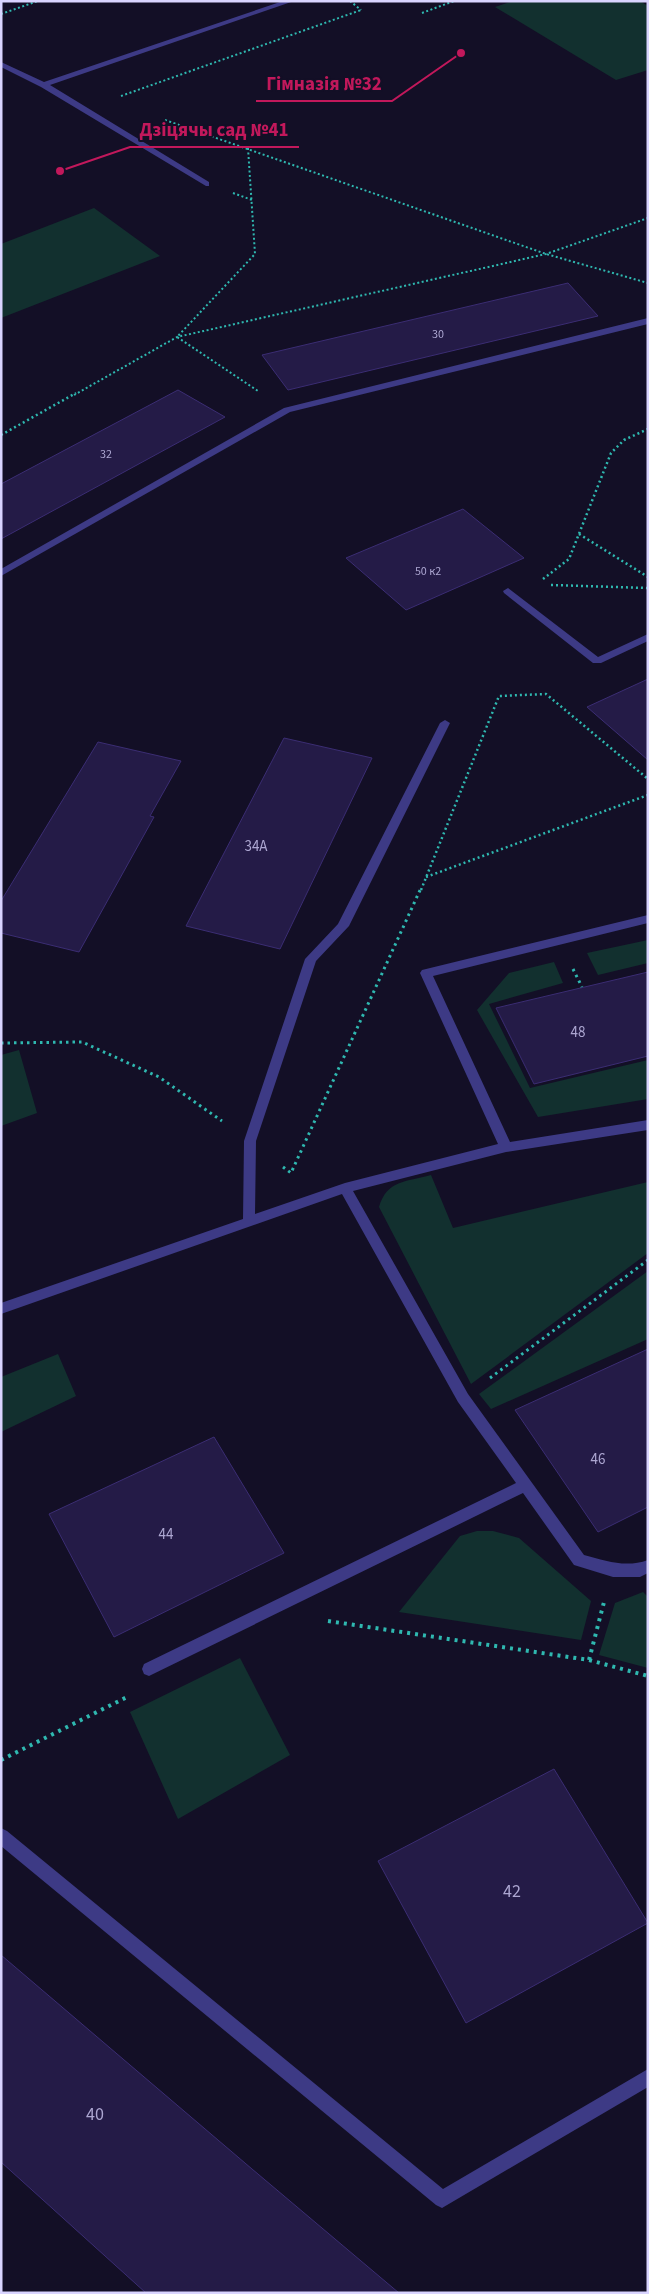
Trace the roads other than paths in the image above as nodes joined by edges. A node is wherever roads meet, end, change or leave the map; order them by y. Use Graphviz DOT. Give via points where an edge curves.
graph roads {
  1 [pos="291,1"];
  2 [pos="1,64"];
  3 [pos="44,85"];
  4 [pos="206,184"];
  5 [pos="648,321"];
  6 [pos="1,573"];
  7 [pos="508,590"];
  8 [pos="648,638"];
  9 [pos="445,723"];
  10 [pos="648,919"];
  11 [pos="648,1125"];
  12 [pos="506,1147"];
  13 [pos="345,1188"];
  14 [pos="249,1221"];
  15 [pos="1,1309"];
  16 [pos="524,1486"];
  17 [pos="648,1566"];
  18 [pos="149,1670"];
  19 [pos="1,1836"];
  20 [pos="648,2077"];
  1 -- 3 [label="lane"];
  2 -- 3 [label="lane"];
  3 -- 4 [label="lane"];
  5 -- 6 [label="lane" via="287,410"];
  7 -- 8 [label="lane" via="597,661"];
  9 -- 14 [label="lane" via="343,926 311,959 250,1141"];
  10 -- 12 [label="lane" via="426,973"];
  11 -- 12 [label="lane"];
  12 -- 13 [label="lane"];
  13 -- 14 [label="lane"];
  13 -- 16 [label="lane" via="463,1398"];
  14 -- 15 [label="lane"];
  16 -- 17 [label="lane" via="579,1560 612,1570 640,1570"];
  16 -- 18 [label="lane"];
  19 -- 20 [label="lane" via="442,2199"];
}
